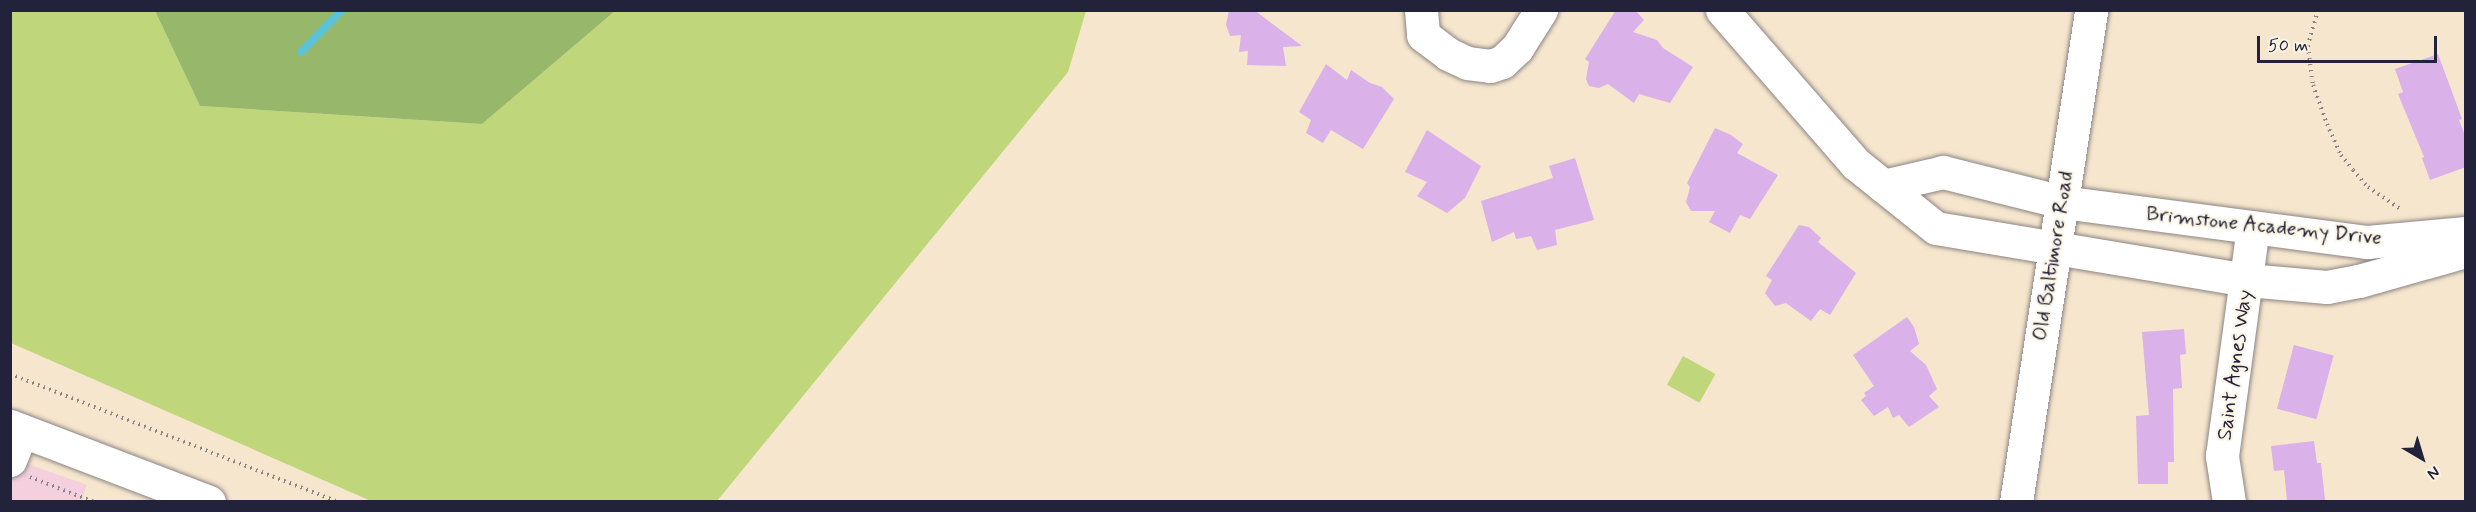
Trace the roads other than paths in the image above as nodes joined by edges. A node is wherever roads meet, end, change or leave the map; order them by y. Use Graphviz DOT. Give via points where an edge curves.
graph roads {
  1 [pos="1421,10"];
  2 [pos="1541,10"];
  3 [pos="1722,10"];
  4 [pos="2091,10"];
  5 [pos="1883,186"];
  6 [pos="2062,202"];
  7 [pos="2253,228"];
  8 [pos="2466,233"];
  9 [pos="2053,248"];
  10 [pos="2466,251"];
  11 [pos="2247,280"];
  12 [pos="17,448"];
  13 [pos="209,501"];
  14 [pos="2016,501"];
  15 [pos="2229,501"];
  1 -- 2 [label="street" via="1423,35 1467,63 1490,66 1502,62 1517,48"];
  3 -- 5 [label="street, Brimstone Academy Drive" via="1856,164"];
  4 -- 6 [label="street, Old Baltimore Road"];
  5 -- 6 [label="street, Brimstone Academy Drive" via="1943,172"];
  5 -- 9 [label="street, Brimstone Academy Drive" via="1936,228"];
  6 -- 7 [label="street, Brimstone Academy Drive"];
  6 -- 9 [label="street, Old Baltimore Road"];
  7 -- 8 [label="street, Brimstone Academy Drive" via="2367,242"];
  7 -- 11 [label="street, Saint Agnes Way"];
  9 -- 11 [label="street, Brimstone Academy Drive"];
  9 -- 14 [label="street, Old Baltimore Road"];
  10 -- 11 [label="street, Brimstone Academy Drive" via="2327,286"];
  11 -- 15 [label="street, Saint Agnes Way" via="2222,456"];
  12 -- 13 [label="street"];
}
